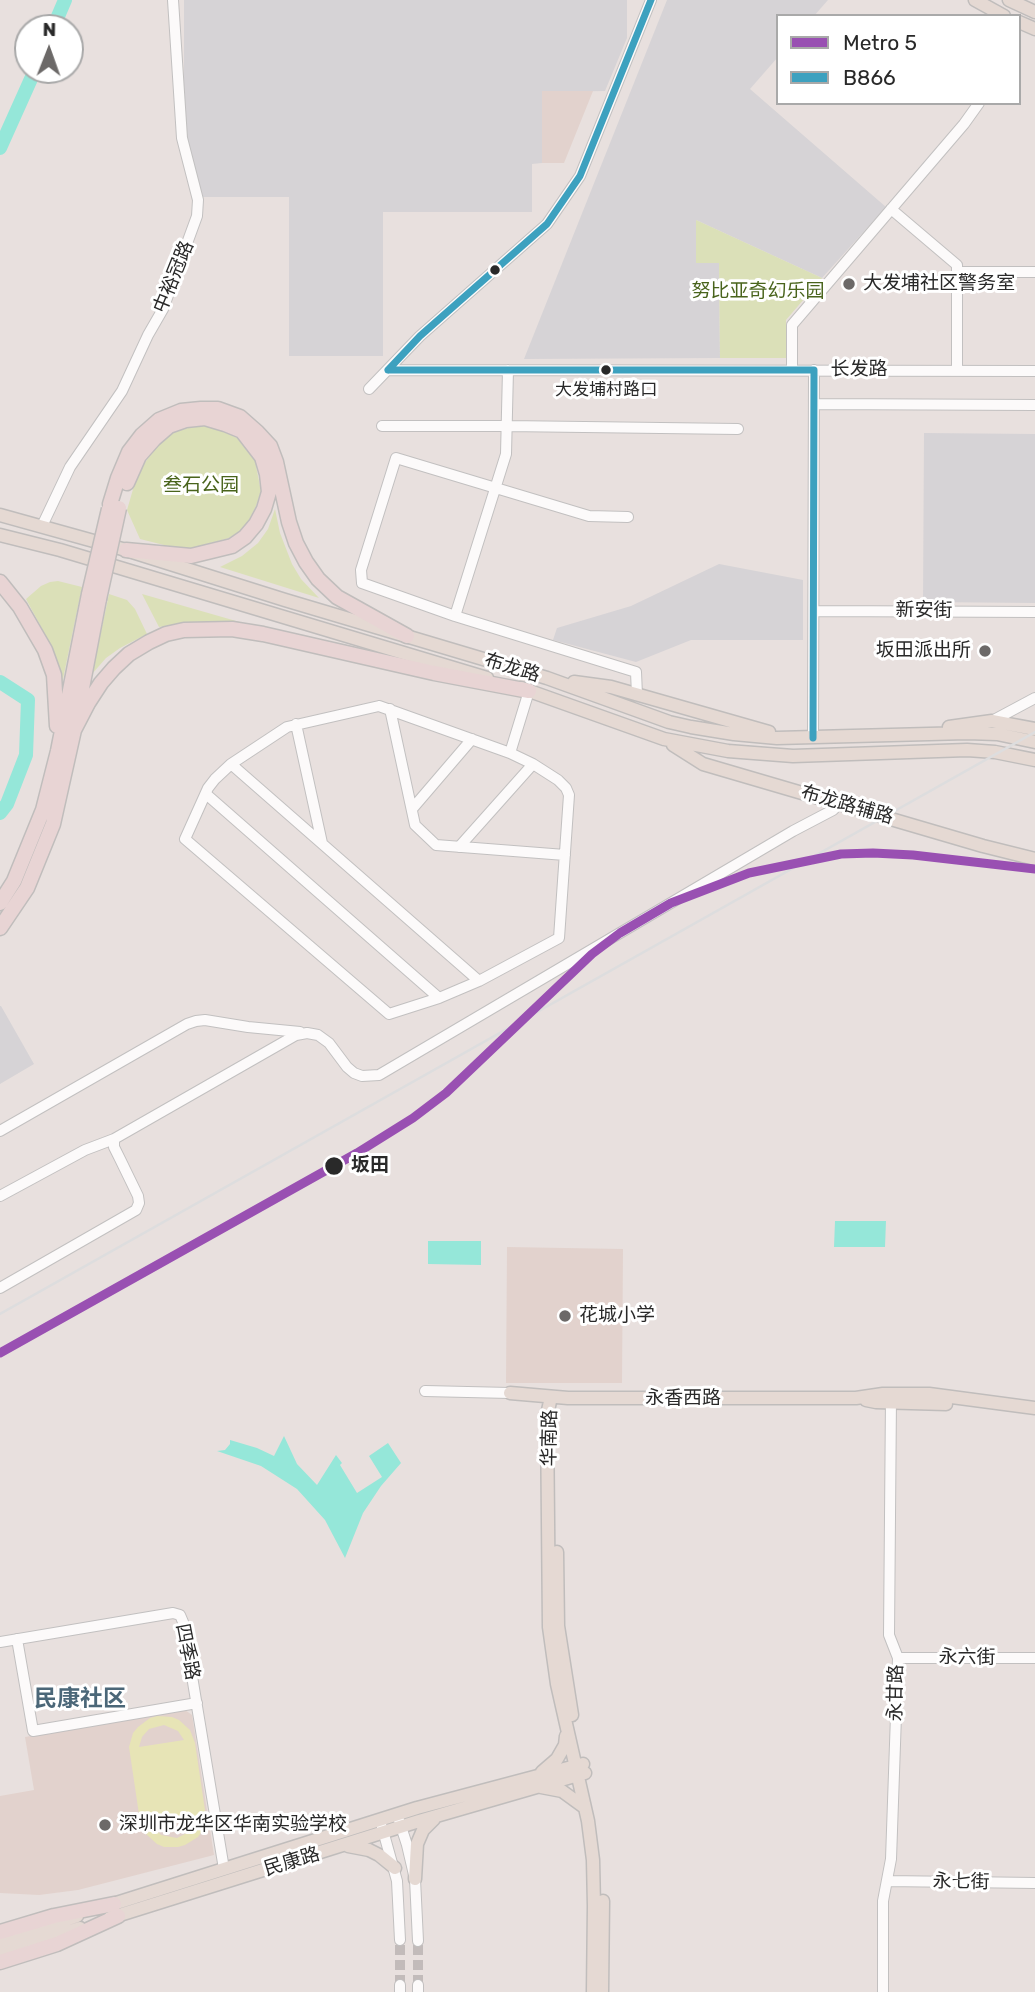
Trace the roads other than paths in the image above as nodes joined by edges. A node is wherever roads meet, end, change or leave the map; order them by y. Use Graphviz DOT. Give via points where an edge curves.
graph roads {
  1 [pos="173,0"];
  2 [pos="651,0"];
  3 [pos="975,0"];
  4 [pos="1009,0"];
  5 [pos="1035,12"];
  6 [pos="1000,14"];
  7 [pos="978,105"];
  8 [pos="891,209"];
  9 [pos="957,272"];
  10 [pos="1035,272"];
  11 [pos="388,370"];
  12 [pos="508,370"];
  13 [pos="792,370"];
  14 [pos="814,370"];
  15 [pos="957,370"];
  16 [pos="1035,371"];
  17 [pos="369,389"];
  18 [pos="814,404"];
  19 [pos="1035,405"];
  20 [pos="382,426"];
  21 [pos="506,426"];
  22 [pos="738,429"];
  23 [pos="495,487"];
  24 [pos="115,506"];
  25 [pos="0,515"];
  26 [pos="628,517"];
  27 [pos="42,526"];
  28 [pos="0,535"];
  29 [pos="126,550"];
  30 [pos="3,585"];
  31 [pos="94,596"];
  32 [pos="814,611"];
  33 [pos="1035,612"];
  34 [pos="455,616"];
  35 [pos="407,636"];
  36 [pos="542,677"];
  37 [pos="529,691"];
  38 [pos="637,695"];
  39 [pos="1035,698"];
  40 [pos="390,709"];
  41 [pos="992,721"];
  42 [pos="296,724"];
  43 [pos="1035,729"];
  44 [pos="74,730"];
  45 [pos="908,735"];
  46 [pos="793,738"];
  47 [pos="813,738"];
  48 [pos="471,739"];
  49 [pos="664,739"];
  50 [pos="1035,742"];
  51 [pos="58,751"];
  52 [pos="510,753"];
  53 [pos="1035,760"];
  54 [pos="231,764"];
  55 [pos="533,764"];
  56 [pos="206,794"];
  57 [pos="840,803"];
  58 [pos="412,809"];
  59 [pos="322,844"];
  60 [pos="459,846"];
  61 [pos="565,855"];
  62 [pos="1035,859"];
  63 [pos="0,904"];
  64 [pos="0,928"];
  65 [pos="479,981"];
  66 [pos="439,998"];
  67 [pos="307,1033"];
  68 [pos="0,1131"];
  69 [pos="114,1139"];
  70 [pos="0,1196"];
  71 [pos="0,1288"];
  72 [pos="425,1391"];
  73 [pos="510,1393"];
  74 [pos="551,1396"];
  75 [pos="891,1398"];
  76 [pos="1035,1408"];
  77 [pos="1035,1417"];
  78 [pos="17,1639"];
  79 [pos="0,1642"];
  80 [pos="898,1658"];
  81 [pos="1035,1658"];
  82 [pos="197,1703"];
  83 [pos="567,1729"];
  84 [pos="580,1770"];
  85 [pos="536,1781"];
  86 [pos="584,1807"];
  87 [pos="440,1815"];
  88 [pos="380,1820"];
  89 [pos="400,1821"];
  90 [pos="384,1833"];
  91 [pos="344,1846"];
  92 [pos="395,1868"];
  93 [pos="224,1869"];
  94 [pos="415,1879"];
  95 [pos="887,1881"];
  96 [pos="1035,1883"];
  97 [pos="190,1887"];
  98 [pos="116,1910"];
  99 [pos="0,1932"];
  100 [pos="400,1940"];
  101 [pos="418,1941"];
  102 [pos="0,1942"];
  103 [pos="0,1953"];
  104 [pos="0,1962"];
  105 [pos="593,1992"];
  106 [pos="602,1992"];
  107 [pos="883,1992"];
  1 -- 27 [label="street, 中裕冠路" via="182,138 198,200 197,216 163,309 121,391 65,475"];
  2 -- 11 [label="street" via="580,176 547,224"];
  3 -- 6 [label="main road"];
  4 -- 5 [label="main road"];
  7 -- 8 [label="street"];
  8 -- 9 [label="street" via="957,265"];
  8 -- 13 [label="street" via="792,325"];
  9 -- 10 [label="street"];
  9 -- 15 [label="street"];
  11 -- 12 [label="street, 长发路"];
  11 -- 17 [label="street"];
  12 -- 13 [label="street, 长发路"];
  12 -- 21 [label="street"];
  13 -- 14 [label="street, 长发路"];
  14 -- 15 [label="street, 长发路"];
  14 -- 18 [label="street"];
  15 -- 16 [label="street, 长发路"];
  18 -- 19 [label="street"];
  18 -- 32 [label="street"];
  20 -- 21 [label="street"];
  21 -- 22 [label="street"];
  21 -- 23 [label="street" via="506,454"];
  23 -- 26 [label="street" via="589,516"];
  23 -- 34 [label="street"];
  23 -- 34 [label="street" via="396,458 384,495 361,570 362,583"];
  24 -- 29 [label="highway" via="139,456 153,439 186,420 205,418 242,431 262,457 267,474 269,492 264,509 245,537 232,546 191,556"];
  24 -- 31 [label="highway, bridge"];
  24 -- 35 [label="highway" via="118,478 129,452 159,420 201,409 240,417 270,446 296,543 318,579 337,597"];
  25 -- 27 [label="main road, 布龙路"];
  27 -- 29 [label="main road, 布龙路"];
  28 -- 37 [label="main road, 布龙路"];
  29 -- 35 [label="main road, 布龙路"];
  30 -- 51 [label="highway" via="45,650 54,675"];
  31 -- 44 [label="highway"];
  31 -- 51 [label="highway"];
  32 -- 33 [label="street, 新安街"];
  32 -- 47 [label="street"];
  34 -- 38 [label="street" via="636,672"];
  35 -- 36 [label="main road, 布龙路"];
  36 -- 38 [label="main road"];
  36 -- 46 [label="main road, 布龙路" via="669,722 734,734"];
  37 -- 44 [label="highway" via="262,634 184,630 166,634 129,654 101,683"];
  37 -- 49 [label="main road, 布龙路"];
  37 -- 52 [label="street"];
  38 -- 46 [label="main road"];
  39 -- 41 [label="street"];
  40 -- 42 [label="street" via="379,706"];
  40 -- 48 [label="street"];
  40 -- 58 [label="street"];
  41 -- 43 [label="main road"];
  41 -- 45 [label="main road"];
  42 -- 54 [label="street"];
  42 -- 59 [label="street"];
  44 -- 64 [label="highway" via="45,846 27,888"];
  45 -- 47 [label="main road, 布龙路"];
  45 -- 50 [label="main road, 布龙路" via="982,733"];
  46 -- 47 [label="main road, 布龙路"];
  48 -- 52 [label="street"];
  48 -- 58 [label="street"];
  49 -- 53 [label="main road, 布龙路" via="772,755 967,750"];
  49 -- 57 [label="main road, 布龙路辅路" via="703,764"];
  51 -- 63 [label="highway" via="37,827"];
  52 -- 55 [label="street"];
  54 -- 56 [label="street"];
  54 -- 59 [label="street"];
  55 -- 60 [label="street"];
  55 -- 61 [label="street" via="558,780 569,795"];
  56 -- 66 [label="street"];
  56 -- 66 [label="street" via="186,839 196,848 389,1014"];
  57 -- 62 [label="main road, 布龙路辅路"];
  57 -- 67 [label="street" via="379,1075 354,1073 329,1043"];
  58 -- 60 [label="street" via="415,825 436,845"];
  59 -- 65 [label="street"];
  60 -- 61 [label="street"];
  61 -- 65 [label="street" via="559,938"];
  65 -- 66 [label="street"];
  67 -- 68 [label="street" via="196,1021"];
  67 -- 69 [label="street" via="287,1039"];
  69 -- 70 [label="street"];
  69 -- 71 [label="street" via="138,1196 136,1210"];
  72 -- 73 [label="street"];
  73 -- 74 [label="main road, 永香西路"];
  74 -- 75 [label="main road, 永香西路"];
  74 -- 83 [label="main road, 华南路" via="547,1415 548,1603 552,1653"];
  74 -- 84 [label="main road, 华南路" via="558,1626"];
  75 -- 76 [label="main road, 永香西路" via="947,1395"];
  75 -- 77 [label="main road, 永香西路"];
  75 -- 80 [label="street, 永甘路" via="889,1635"];
  78 -- 79 [label="street, 四季路"];
  78 -- 82 [label="street, 四季路" via="177,1614 183,1622"];
  78 -- 82 [label="street" via="33,1731"];
  80 -- 81 [label="street, 永六街"];
  80 -- 95 [label="street, 永甘路"];
  82 -- 93 [label="street, 四季路"];
  83 -- 84 [label="main road, 华南路"];
  83 -- 85 [label="main road" via="557,1759"];
  84 -- 85 [label="main road, 民康路"];
  84 -- 86 [label="main road, 华南路"];
  84 -- 106 [label="main road, 华南路" via="596,1820 601,1859"];
  85 -- 86 [label="main road" via="562,1791"];
  85 -- 87 [label="main road, 民康路"];
  85 -- 89 [label="main road, 民康路"];
  86 -- 105 [label="main road, 华南路" via="594,1880"];
  87 -- 89 [label="main road, 民康路"];
  87 -- 94 [label="main road" via="419,1837"];
  88 -- 89 [label="main road, 民康路"];
  88 -- 90 [label="street"];
  88 -- 93 [label="main road, 民康路"];
  89 -- 90 [label="main road, 民康路"];
  89 -- 94 [label="street"];
  90 -- 91 [label="main road, 民康路"];
  90 -- 92 [label="street"];
  91 -- 92 [label="main road" via="369,1850"];
  91 -- 97 [label="main road, 民康路"];
  92 -- 100 [label="street"];
  93 -- 97 [label="main road, 民康路"];
  94 -- 101 [label="street"];
  95 -- 96 [label="street, 永七街"];
  95 -- 107 [label="street, 永甘路"];
  97 -- 98 [label="main road, 民康路"];
  98 -- 99 [label="highway" via="54,1916"];
  98 -- 102 [label="main road, 民康路"];
  98 -- 103 [label="main road, 民康路"];
  98 -- 104 [label="highway" via="57,1944"];
}
